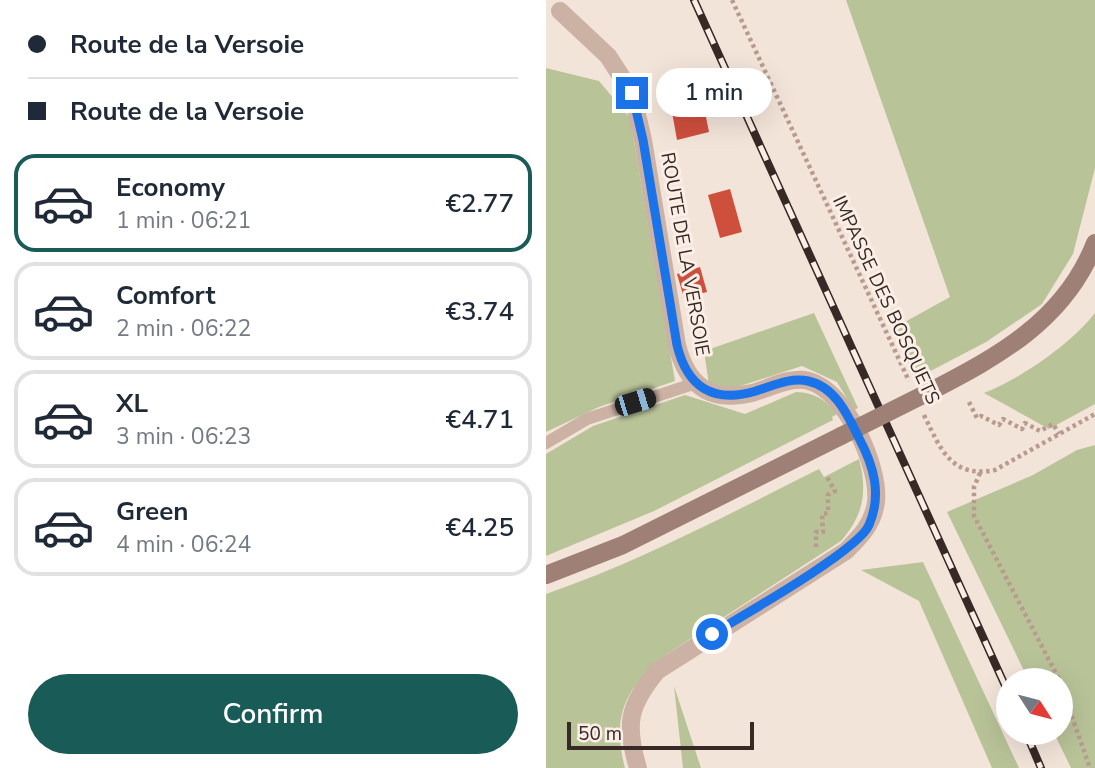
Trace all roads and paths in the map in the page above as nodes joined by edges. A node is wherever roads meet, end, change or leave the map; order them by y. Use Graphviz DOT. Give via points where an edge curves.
graph roads {
  1 [pos="732,0"];
  2 [pos="560,11"];
  3 [pos="1095,243"];
  4 [pos="696,383"];
  5 [pos="911,386"];
  6 [pos="969,402"];
  7 [pos="923,411"];
  8 [pos="1095,414"];
  9 [pos="1059,434"];
  10 [pos="546,443"];
  11 [pos="980,473"];
  12 [pos="826,475"];
  13 [pos="816,552"];
  14 [pos="546,575"];
  15 [pos="1053,668"];
  16 [pos="1073,719"];
  17 [pos="638,768"];
  18 [pos="1090,768"];
  1 -- 5 [label="path, IMPASSE DES BOSQUETS"];
  2 -- 4 [label="street, ROUTE DE LA VERSOIE" via="608,56 632,93 677,345 687,374"];
  3 -- 14 [label="main road, bridge" via="1078,278 1049,316 993,359 634,540"];
  4 -- 10 [label="lane" via="587,419"];
  4 -- 17 [label="street, ROUTE DE LA VERSOIE" via="719,395 735,396 793,380 819,385 840,402 869,457 876,503 868,528 846,551 657,671 640,692 629,717 630,743"];
  6 -- 9 [label="path" via="977,418 999,425 1003,419 1021,429 1025,423 1040,431 1053,424"];
  7 -- 11 [label="path, IMPASSE DES BOSQUETS" via="940,448 966,472"];
  8 -- 9 [label="path"];
  9 -- 11 [label="path" via="995,470"];
  11 -- 15 [label="path" via="973,494 974,516"];
  12 -- 13 [label="path" via="835,491 828,495 822,532 816,532"];
  16 -- 18 [label="path"];
}
